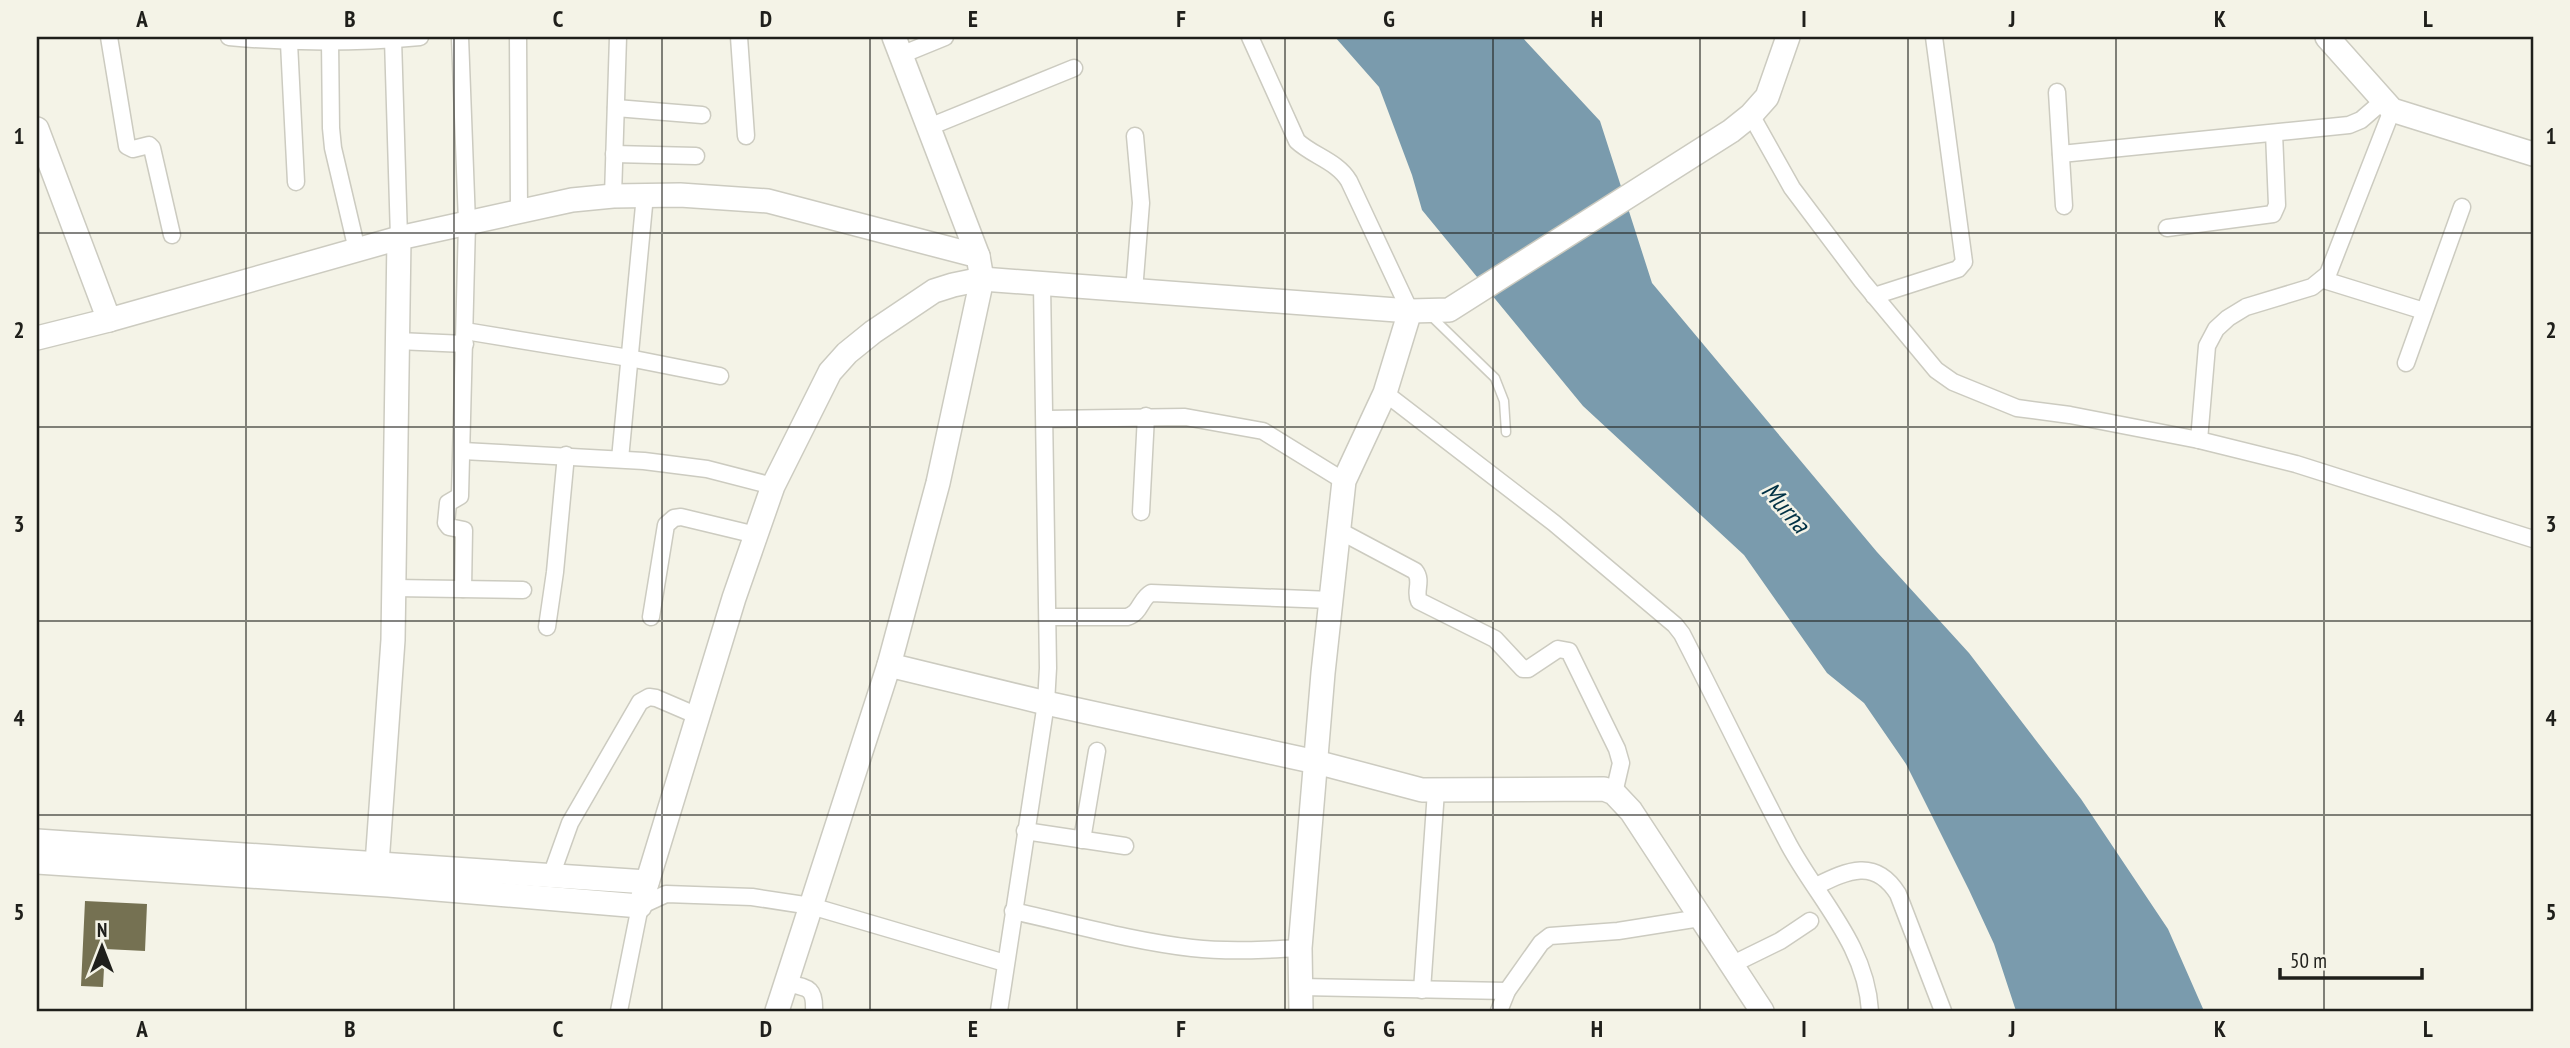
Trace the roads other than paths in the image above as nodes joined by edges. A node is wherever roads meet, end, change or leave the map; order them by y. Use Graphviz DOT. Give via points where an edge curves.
graph roads {
  1 [pos="109,37"];
  2 [pos="229,37"];
  3 [pos="420,37"];
  4 [pos="460,37"];
  5 [pos="519,37"];
  6 [pos="618,37"];
  7 [pos="739,37"];
  8 [pos="945,37"];
  9 [pos="1250,37"];
  10 [pos="1787,37"];
  11 [pos="1934,37"];
  12 [pos="2327,37"];
  13 [pos="261,38"];
  14 [pos="369,39"];
  15 [pos="393,39"];
  16 [pos="312,40"];
  17 [pos="330,41"];
  18 [pos="289,43"];
  19 [pos="898,46"];
  20 [pos="2342,47"];
  21 [pos="1074,68"];
  22 [pos="2057,92"];
  23 [pos="2387,106"];
  24 [pos="616,108"];
  25 [pos="1751,115"];
  26 [pos="702,116"];
  27 [pos="929,127"];
  28 [pos="37,129"];
  29 [pos="2274,133"];
  30 [pos="746,136"];
  31 [pos="1135,136"];
  32 [pos="614,154"];
  33 [pos="2061,154"];
  34 [pos="2533,154"];
  35 [pos="696,156"];
  36 [pos="296,182"];
  37 [pos="645,195"];
  38 [pos="613,196"];
  39 [pos="2064,206"];
  40 [pos="2462,207"];
  41 [pos="519,212"];
  42 [pos="467,223"];
  43 [pos="2167,228"];
  44 [pos="172,235"];
  45 [pos="399,238"];
  46 [pos="357,250"];
  47 [pos="978,256"];
  48 [pos="982,279"];
  49 [pos="2324,280"];
  50 [pos="1042,284"];
  51 [pos="1134,291"];
  52 [pos="1874,296"];
  53 [pos="1429,311"];
  54 [pos="2424,312"];
  55 [pos="109,320"];
  56 [pos="37,338"];
  57 [pos="465,338"];
  58 [pos="398,341"];
  59 [pos="629,358"];
  60 [pos="2406,363"];
  61 [pos="720,376"];
  62 [pos="1385,393"];
  63 [pos="1146,416"];
  64 [pos="1046,419"];
  65 [pos="1506,432"];
  66 [pos="2199,440"];
  67 [pos="463,451"];
  68 [pos="566,455"];
  69 [pos="620,459"];
  70 [pos="1344,481"];
  71 [pos="773,486"];
  72 [pos="1141,512"];
  73 [pos="1338,530"];
  74 [pos="756,536"];
  75 [pos="2533,539"];
  76 [pos="394,589"];
  77 [pos="463,589"];
  78 [pos="523,590"];
  79 [pos="1331,600"];
  80 [pos="652,617"];
  81 [pos="1048,617"];
  82 [pos="547,627"];
  83 [pos="889,665"];
  84 [pos="1046,703"];
  85 [pos="698,716"];
  86 [pos="1097,751"];
  87 [pos="1315,762"];
  88 [pos="1436,791"];
  89 [pos="1614,793"];
  90 [pos="1026,831"];
  91 [pos="1082,840"];
  92 [pos="37,841"];
  93 [pos="1125,846"];
  94 [pos="136,858"];
  95 [pos="37,862"];
  96 [pos="377,864"];
  97 [pos="551,876"];
  98 [pos="1816,886"];
  99 [pos="657,888"];
  100 [pos="640,906"];
  101 [pos="811,906"];
  102 [pos="1013,911"];
  103 [pos="1700,918"];
  104 [pos="1810,921"];
  105 [pos="1300,948"];
  106 [pos="1005,963"];
  107 [pos="1731,965"];
  108 [pos="785,982"];
  109 [pos="1301,987"];
  110 [pos="1422,990"];
  111 [pos="1507,991"];
  112 [pos="619,1011"];
  113 [pos="777,1011"];
  114 [pos="814,1011"];
  115 [pos="999,1011"];
  116 [pos="1301,1011"];
  117 [pos="1499,1011"];
  118 [pos="1762,1011"];
  119 [pos="1870,1011"];
  120 [pos="1943,1011"];
  1 -- 44 [label="street" via="128,146 152,148"];
  2 -- 13 [label="street"];
  3 -- 15 [label="street"];
  4 -- 42 [label="street"];
  5 -- 41 [label="street"];
  6 -- 24 [label="street"];
  7 -- 30 [label="street"];
  8 -- 19 [label="street"];
  9 -- 53 [label="street" via="1297,141 1336,166 1349,181"];
  10 -- 25 [label="street" via="1767,97"];
  11 -- 52 [label="street" via="1964,262 1958,269"];
  12 -- 20 [label="street"];
  13 -- 18 [label="street"];
  14 -- 15 [label="street"];
  14 -- 17 [label="street"];
  15 -- 45 [label="street"];
  16 -- 17 [label="street"];
  16 -- 18 [label="street"];
  17 -- 46 [label="street" via="333,148"];
  18 -- 36 [label="street"];
  19 -- 27 [label="street"];
  20 -- 23 [label="street"];
  21 -- 27 [label="street"];
  22 -- 33 [label="street"];
  23 -- 29 [label="street" via="2350,125"];
  23 -- 34 [label="street"];
  23 -- 49 [label="street"];
  24 -- 26 [label="street"];
  24 -- 32 [label="street"];
  25 -- 52 [label="street" via="1792,188"];
  25 -- 53 [label="street" via="1680,163"];
  27 -- 47 [label="street"];
  28 -- 55 [label="street"];
  29 -- 33 [label="street"];
  29 -- 43 [label="street" via="2277,205 2273,214"];
  31 -- 51 [label="street" via="1141,203"];
  32 -- 35 [label="street"];
  32 -- 38 [label="street"];
  33 -- 39 [label="street"];
  37 -- 38 [label="street"];
  37 -- 47 [label="street" via="768,201"];
  37 -- 59 [label="street"];
  38 -- 41 [label="street"];
  40 -- 54 [label="street"];
  41 -- 42 [label="street"];
  42 -- 45 [label="street"];
  42 -- 57 [label="street"];
  45 -- 46 [label="street"];
  45 -- 58 [label="street"];
  46 -- 55 [label="street"];
  47 -- 48 [label="street"];
  48 -- 50 [label="street"];
  48 -- 71 [label="street" via="934,291 847,353 830,372"];
  48 -- 83 [label="street" via="938,483"];
  49 -- 54 [label="street"];
  49 -- 66 [label="street" via="2289,296 2246,307 2216,329 2207,345"];
  50 -- 51 [label="street"];
  50 -- 64 [label="street"];
  51 -- 53 [label="street"];
  52 -- 66 [label="street" via="1936,370 1976,393 2017,408"];
  53 -- 62 [label="street"];
  53 -- 65 [label="lane" via="1494,378 1504,401"];
  54 -- 60 [label="street"];
  55 -- 56 [label="street"];
  57 -- 58 [label="street"];
  57 -- 59 [label="street"];
  57 -- 67 [label="street"];
  58 -- 76 [label="street"];
  59 -- 61 [label="street"];
  59 -- 69 [label="street"];
  62 -- 70 [label="street"];
  62 -- 98 [label="street" via="1554,523 1675,625 1791,848"];
  63 -- 64 [label="street"];
  63 -- 70 [label="street" via="1185,417 1263,431"];
  63 -- 72 [label="street"];
  64 -- 81 [label="street"];
  66 -- 75 [label="street" via="2296,464"];
  67 -- 68 [label="street"];
  67 -- 77 [label="street" via="461,493 448,503 446,523 464,532"];
  68 -- 69 [label="street"];
  68 -- 82 [label="street"];
  69 -- 71 [label="street" via="707,469"];
  70 -- 73 [label="street"];
  71 -- 74 [label="street"];
  73 -- 79 [label="street"];
  73 -- 89 [label="street" via="1415,571 1419,601 1495,639 1523,669 1558,649 1569,651 1617,749 1621,763"];
  74 -- 80 [label="street" via="681,517 669,521"];
  74 -- 85 [label="street"];
  76 -- 77 [label="street"];
  76 -- 96 [label="street"];
  77 -- 78 [label="street"];
  79 -- 81 [label="street" via="1151,593 1137,612 1127,617"];
  79 -- 87 [label="street"];
  81 -- 84 [label="street"];
  83 -- 84 [label="street"];
  83 -- 101 [label="street"];
  84 -- 87 [label="street"];
  84 -- 90 [label="street"];
  85 -- 97 [label="street" via="656,698 640,702 570,823"];
  85 -- 99 [label="street"];
  86 -- 91 [label="street"];
  87 -- 88 [label="street"];
  87 -- 105 [label="street"];
  88 -- 89 [label="street" via="1604,789"];
  88 -- 110 [label="street"];
  89 -- 103 [label="street" via="1631,811"];
  90 -- 91 [label="street"];
  90 -- 102 [label="street"];
  91 -- 93 [label="street"];
  92 -- 94 [label="street"];
  94 -- 95 [label="street"];
  94 -- 96 [label="street"];
  94 -- 100 [label="street"];
  96 -- 97 [label="street"];
  97 -- 99 [label="street"];
  98 -- 119 [label="street" via="1854,949"];
  98 -- 120 [label="street" via="1856,870 1893,885"];
  99 -- 100 [label="street"];
  99 -- 101 [label="street"];
  100 -- 112 [label="street"];
  101 -- 106 [label="street"];
  101 -- 108 [label="street"];
  102 -- 105 [label="street" via="1194,948"];
  102 -- 106 [label="street"];
  103 -- 107 [label="street"];
  103 -- 111 [label="street" via="1550,936"];
  104 -- 107 [label="street"];
  105 -- 109 [label="street"];
  106 -- 115 [label="street"];
  107 -- 118 [label="street"];
  108 -- 113 [label="street"];
  108 -- 114 [label="street" via="812,992"];
  109 -- 110 [label="street"];
  109 -- 116 [label="street"];
  110 -- 111 [label="street"];
  111 -- 117 [label="street"];
}
